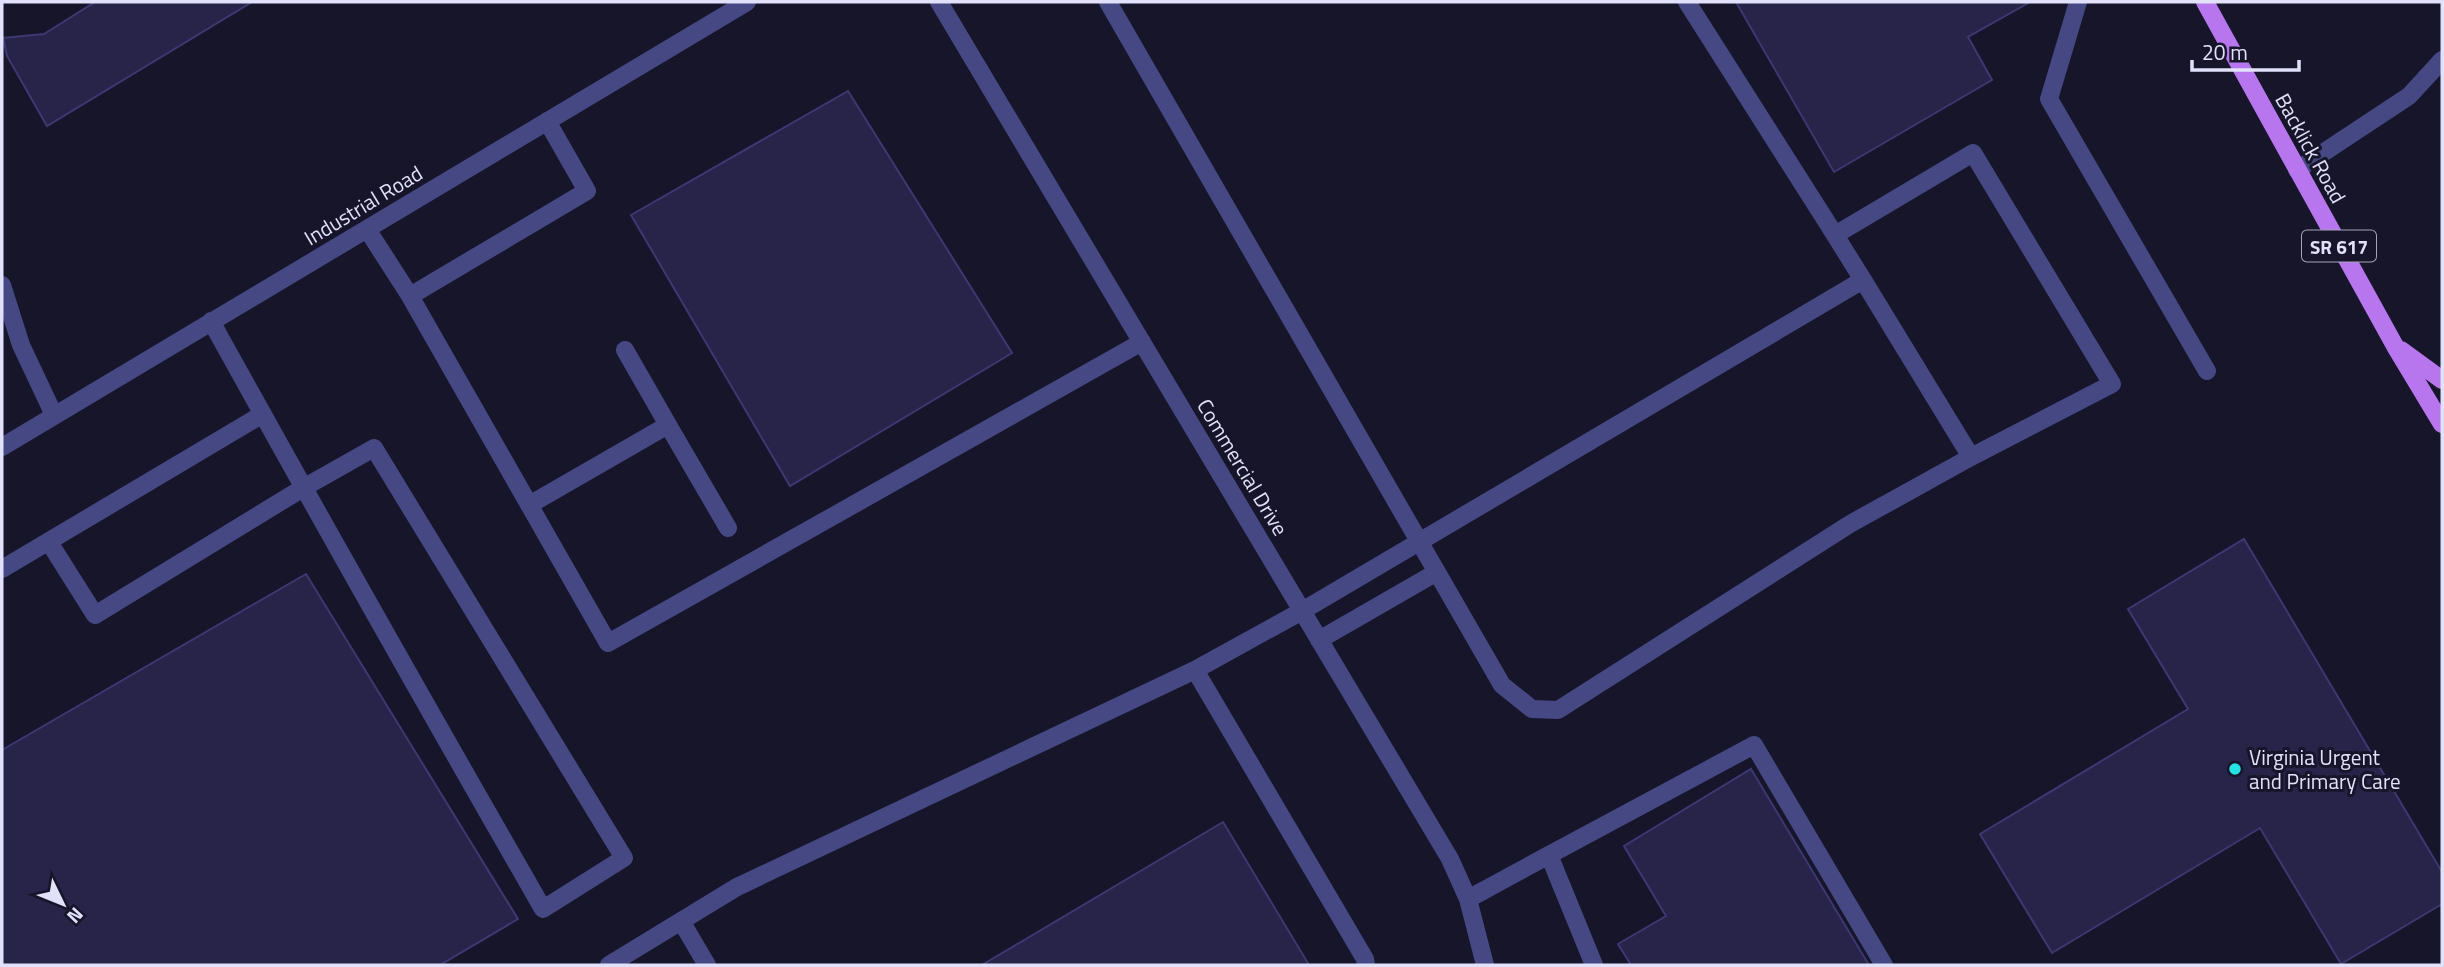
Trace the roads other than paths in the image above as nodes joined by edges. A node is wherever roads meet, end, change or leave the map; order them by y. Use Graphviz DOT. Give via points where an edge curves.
graph roads {
  1 [pos="747,2"];
  2 [pos="939,2"];
  3 [pos="1108,2"];
  4 [pos="1686,2"];
  5 [pos="2078,2"];
  6 [pos="2205,2"];
  7 [pos="2442,60"];
  8 [pos="547,121"];
  9 [pos="2297,170"];
  10 [pos="367,229"];
  11 [pos="1835,235"];
  12 [pos="1863,280"];
  13 [pos="2,285"];
  14 [pos="411,296"];
  15 [pos="211,321"];
  16 [pos="1142,342"];
  17 [pos="2395,346"];
  18 [pos="625,350"];
  19 [pos="2207,371"];
  20 [pos="2442,380"];
  21 [pos="263,414"];
  22 [pos="54,415"];
  23 [pos="2442,424"];
  24 [pos="668,425"];
  25 [pos="2,447"];
  26 [pos="1971,457"];
  27 [pos="303,488"];
  28 [pos="529,505"];
  29 [pos="728,528"];
  30 [pos="1419,541"];
  31 [pos="49,542"];
  32 [pos="2,569"];
  33 [pos="1437,572"];
  34 [pos="1302,611"];
  35 [pos="1319,640"];
  36 [pos="1195,670"];
  37 [pos="1549,855"];
  38 [pos="1468,899"];
  39 [pos="681,921"];
  40 [pos="609,965"];
  41 [pos="707,965"];
  42 [pos="1366,965"];
  43 [pos="1485,965"];
  44 [pos="1594,965"];
  45 [pos="1884,965"];
  1 -- 8 [label="street, Industrial Road"];
  2 -- 16 [label="street, Commercial Drive"];
  3 -- 30 [label="street"];
  4 -- 11 [label="street"];
  5 -- 19 [label="street" via="2049,99"];
  6 -- 9 [label="main road, Backlick Road / SR 617"];
  7 -- 9 [label="street" via="2409,96"];
  8 -- 10 [label="street, Industrial Road"];
  8 -- 14 [label="street" via="587,191"];
  9 -- 17 [label="main road, Backlick Road / SR 617"];
  10 -- 14 [label="street"];
  10 -- 15 [label="street, Industrial Road"];
  11 -- 12 [label="street"];
  11 -- 26 [label="street" via="1973,153 2112,384"];
  12 -- 26 [label="street"];
  12 -- 30 [label="street"];
  13 -- 22 [label="street" via="21,345"];
  14 -- 28 [label="street"];
  15 -- 21 [label="street"];
  15 -- 22 [label="street, Industrial Road"];
  16 -- 28 [label="street" via="608,643"];
  16 -- 34 [label="street, Commercial Drive"];
  17 -- 20 [label="main road"];
  17 -- 23 [label="main road, Backlick Road / SR 617"];
  18 -- 24 [label="street"];
  21 -- 27 [label="street"];
  21 -- 31 [label="street"];
  22 -- 25 [label="street, Industrial Road"];
  24 -- 28 [label="street"];
  24 -- 29 [label="street"];
  26 -- 33 [label="street" via="1850,524 1558,710 1532,709 1502,685"];
  27 -- 27 [label="street" via="543,909 624,858 374,448"];
  27 -- 31 [label="street" via="95,615"];
  30 -- 33 [label="street"];
  30 -- 34 [label="street"];
  31 -- 32 [label="street"];
  33 -- 35 [label="street"];
  34 -- 35 [label="street, Commercial Drive"];
  34 -- 36 [label="street"];
  35 -- 38 [label="street, Commercial Drive" via="1450,859"];
  36 -- 39 [label="street" via="737,887"];
  36 -- 42 [label="street"];
  37 -- 38 [label="street"];
  37 -- 44 [label="street"];
  37 -- 45 [label="street" via="1754,745"];
  38 -- 43 [label="street, Commercial Drive"];
  39 -- 40 [label="street"];
  39 -- 41 [label="street"];
}
